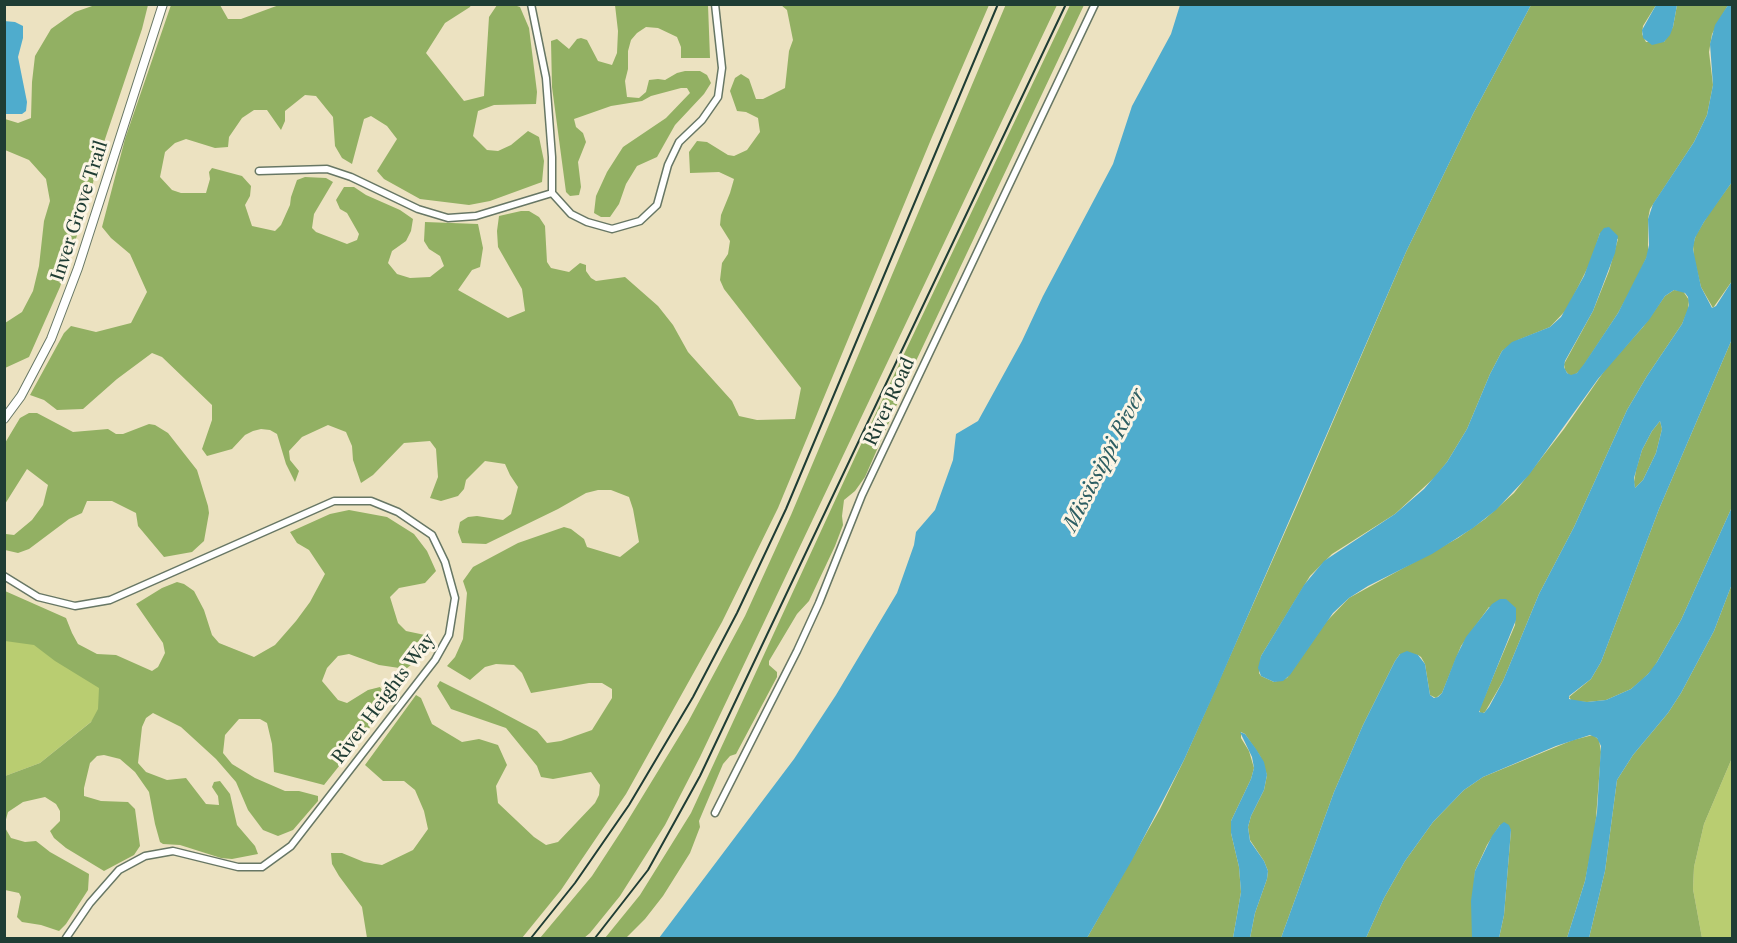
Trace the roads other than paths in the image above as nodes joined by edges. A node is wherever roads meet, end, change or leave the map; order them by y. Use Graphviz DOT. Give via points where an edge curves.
graph roads {
  1 [pos="163,4"];
  2 [pos="531,4"];
  3 [pos="715,4"];
  4 [pos="1095,4"];
  5 [pos="259,171"];
  6 [pos="552,193"];
  7 [pos="4,419"];
  8 [pos="4,576"];
  9 [pos="715,813"];
  10 [pos="66,939"];
  1 -- 7 [label="street, Inver Grove Trail" via="78,268 51,339 21,396"];
  2 -- 6 [label="street" via="546,78"];
  3 -- 6 [label="street" via="722,68 718,97 679,142 657,205 640,221 612,229 571,214"];
  4 -- 9 [label="street, River Road" via="862,495 797,651"];
  5 -- 6 [label="street" via="327,169 448,218 476,216"];
  8 -- 10 [label="street, River Heights Way" via="38,597 75,606 111,600 334,501 371,501 398,512 432,535 455,598 449,635 435,660 291,846 262,867 238,867 172,851 145,856 119,870"];
}
